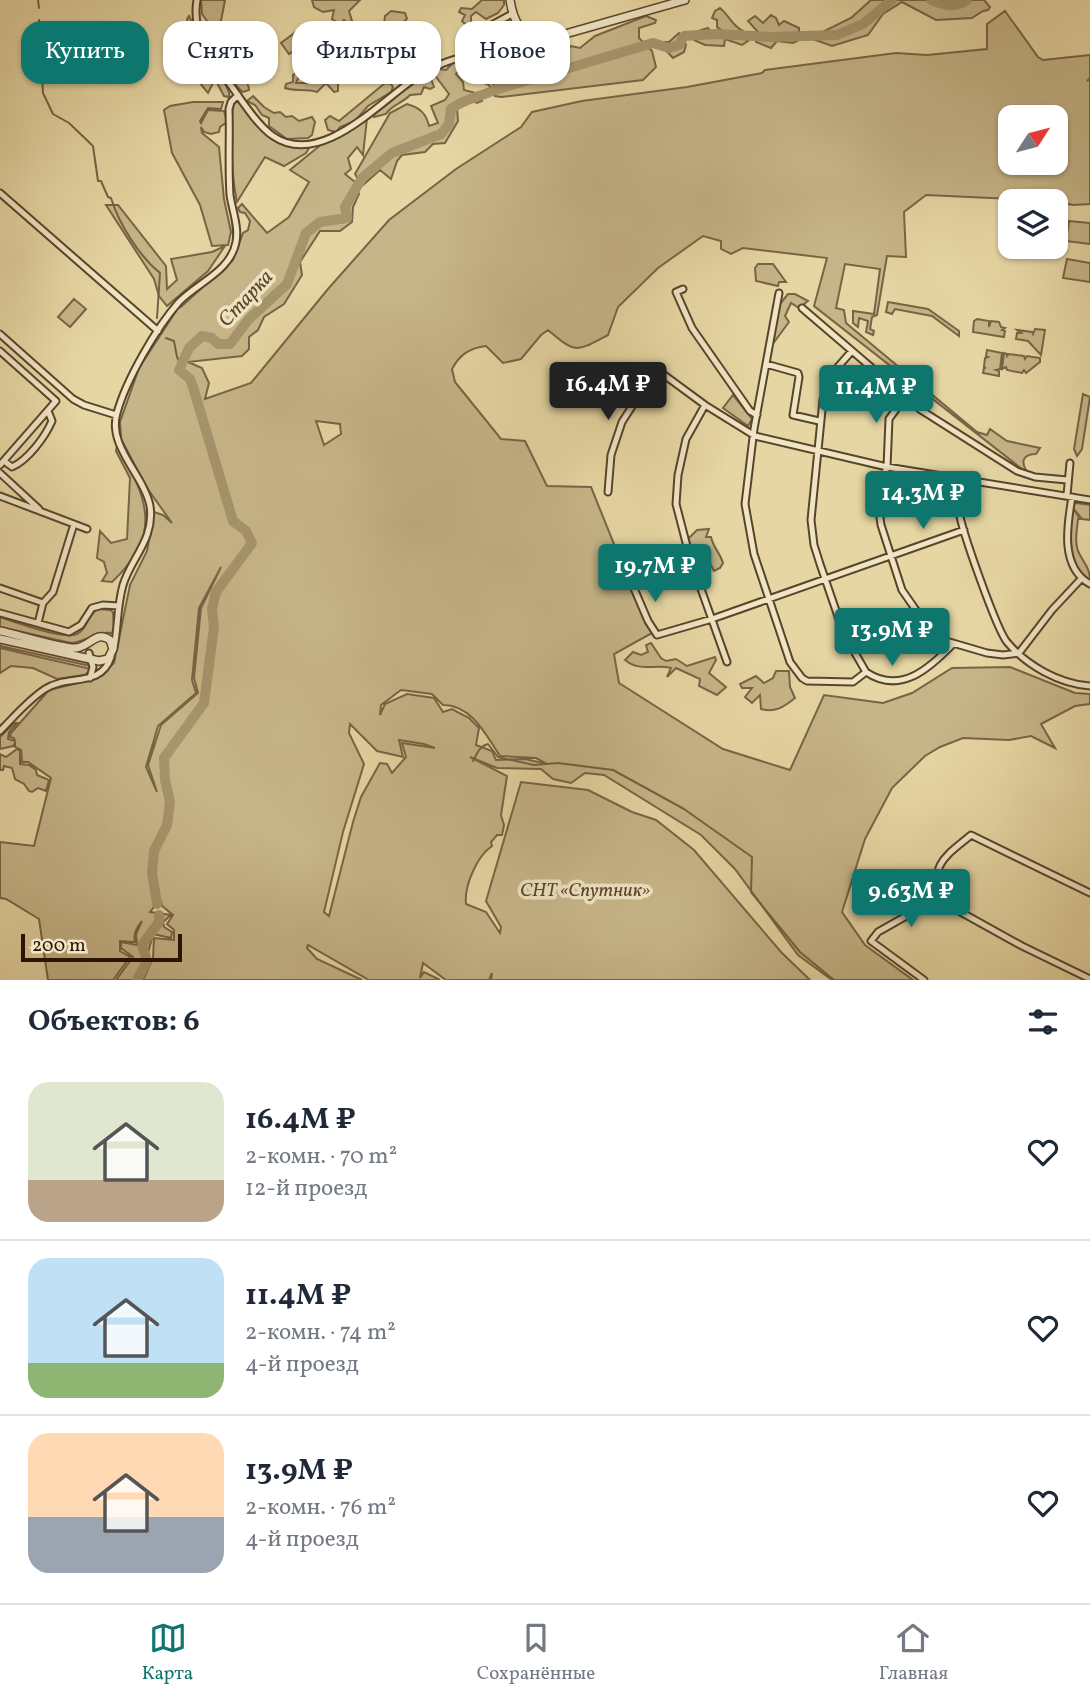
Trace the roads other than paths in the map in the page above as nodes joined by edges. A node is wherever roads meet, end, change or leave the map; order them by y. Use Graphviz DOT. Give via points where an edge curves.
graph roads {
  1 [pos="197,0"];
  2 [pos="510,0"];
  3 [pos="685,0"];
  4 [pos="512,14"];
  5 [pos="238,95"];
  6 [pos="0,193"];
  7 [pos="683,289"];
  8 [pos="779,293"];
  9 [pos="802,308"];
  10 [pos="158,331"];
  11 [pos="0,334"];
  12 [pos="0,351"];
  13 [pos="851,352"];
  14 [pos="766,364"];
  15 [pos="905,397"];
  16 [pos="705,405"];
  17 [pos="48,411"];
  18 [pos="116,415"];
  19 [pos="757,415"];
  20 [pos="819,421"];
  21 [pos="755,436"];
  22 [pos="820,451"];
  23 [pos="2,463"];
  24 [pos="1070,463"];
  25 [pos="887,467"];
  26 [pos="0,473"];
  27 [pos="964,480"];
  28 [pos="1067,480"];
  29 [pos="608,492"];
  30 [pos="0,496"];
  31 [pos="1070,496"];
  32 [pos="1090,500"];
  33 [pos="44,512"];
  34 [pos="74,524"];
  35 [pos="87,529"];
  36 [pos="964,530"];
  37 [pos="891,556"];
  38 [pos="825,578"];
  39 [pos="1081,579"];
  40 [pos="1090,584"];
  41 [pos="633,586"];
  42 [pos="0,588"];
  43 [pos="770,598"];
  44 [pos="43,604"];
  45 [pos="118,606"];
  46 [pos="0,613"];
  47 [pos="712,619"];
  48 [pos="38,623"];
  49 [pos="0,631"];
  50 [pos="116,633"];
  51 [pos="107,637"];
  52 [pos="0,639"];
  53 [pos="90,642"];
  54 [pos="953,644"];
  55 [pos="113,651"];
  56 [pos="1019,653"];
  57 [pos="92,658"];
  58 [pos="727,662"];
  59 [pos="866,671"];
  60 [pos="90,678"];
  61 [pos="1090,685"];
  62 [pos="0,731"];
  63 [pos="1090,893"];
  64 [pos="939,900"];
  65 [pos="1090,979"];
  66 [pos="924,980"];
  1 -- 5 [label="street" via="204,49"];
  2 -- 4 [label="street"];
  3 -- 4 [label="street" via="552,39 530,36"];
  4 -- 5 [label="street" via="486,28 482,53 427,71 325,142 293,144 270,135"];
  5 -- 10 [label="street" via="229,109 229,178 236,242 225,264 179,302"];
  6 -- 10 [label="street"];
  7 -- 19 [label="street" via="676,292 692,328"];
  8 -- 14 [label="street"];
  9 -- 13 [label="street"];
  10 -- 18 [label="street" via="132,375"];
  11 -- 18 [label="street" via="73,399"];
  12 -- 17 [label="street" via="57,401"];
  13 -- 15 [label="street"];
  13 -- 22 [label="street" via="829,377"];
  14 -- 19 [label="street"];
  14 -- 20 [label="street" via="798,373 793,415"];
  15 -- 25 [label="street" via="889,419"];
  15 -- 28 [label="street" via="1017,471"];
  16 -- 21 [label="street"];
  16 -- 29 [label="street" via="656,369 622,422 611,455"];
  16 -- 47 [label="street" via="686,439 676,504"];
  17 -- 23 [label="street"];
  17 -- 23 [label="street" via="52,421 48,429 20,464"];
  18 -- 45 [label="street" via="117,437 146,495 150,515 145,543 124,583"];
  19 -- 21 [label="street"];
  21 -- 22 [label="street"];
  21 -- 43 [label="street" via="745,504 754,554"];
  22 -- 25 [label="street"];
  22 -- 38 [label="street" via="811,520"];
  24 -- 28 [label="street"];
  25 -- 27 [label="street"];
  25 -- 37 [label="street" via="879,510"];
  26 -- 33 [label="street"];
  27 -- 31 [label="street"];
  27 -- 36 [label="street" via="959,506"];
  28 -- 31 [label="street"];
  30 -- 33 [label="street"];
  31 -- 32 [label="street"];
  31 -- 39 [label="street" via="1069,560"];
  33 -- 34 [label="street"];
  34 -- 35 [label="street"];
  34 -- 44 [label="street" via="53,592"];
  36 -- 37 [label="street"];
  36 -- 56 [label="street" via="1002,635"];
  37 -- 38 [label="street"];
  37 -- 54 [label="street" via="902,590 916,613"];
  38 -- 43 [label="street"];
  38 -- 59 [label="street" via="845,634"];
  39 -- 40 [label="street"];
  39 -- 56 [label="street"];
  41 -- 47 [label="street" via="657,635"];
  42 -- 44 [label="street"];
  43 -- 47 [label="street"];
  43 -- 59 [label="street" via="792,667 807,681 853,682"];
  44 -- 48 [label="street"];
  45 -- 48 [label="street" via="92,608 75,631"];
  45 -- 50 [label="street"];
  46 -- 48 [label="street"];
  47 -- 58 [label="street"];
  49 -- 53 [label="street" via="71,648"];
  50 -- 51 [label="street"];
  50 -- 55 [label="street"];
  51 -- 53 [label="street"];
  51 -- 55 [label="street"];
  52 -- 57 [label="street"];
  53 -- 57 [label="street"];
  54 -- 56 [label="street" via="987,653"];
  54 -- 59 [label="street" via="903,680 881,681"];
  55 -- 57 [label="street" via="106,660"];
  55 -- 60 [label="street" via="107,667"];
  56 -- 61 [label="street" via="1025,661 1062,679"];
  57 -- 60 [label="street"];
  60 -- 62 [label="street" via="48,686"];
  63 -- 64 [label="street" via="971,835 942,859 936,877"];
  64 -- 65 [label="street"];
  64 -- 66 [label="street" via="878,932 871,941"];
}
